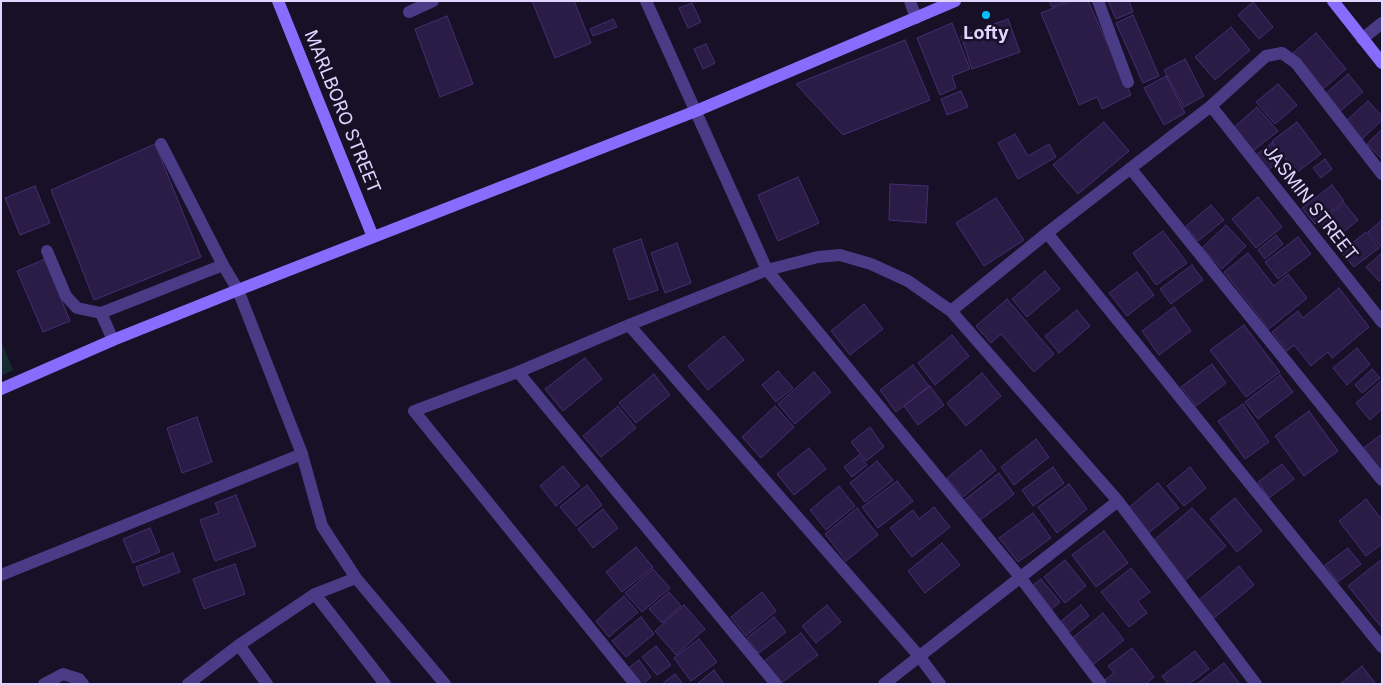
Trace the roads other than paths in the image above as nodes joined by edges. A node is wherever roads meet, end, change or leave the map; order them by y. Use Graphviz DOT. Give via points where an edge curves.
graph roads {
  1 [pos="278,1"];
  2 [pos="433,1"];
  3 [pos="646,1"];
  4 [pos="910,1"];
  5 [pos="955,1"];
  6 [pos="1098,1"];
  7 [pos="1333,1"];
  8 [pos="409,12"];
  9 [pos="916,18"];
  10 [pos="1382,23"];
  11 [pos="1362,39"];
  12 [pos="1382,63"];
  13 [pos="1128,82"];
  14 [pos="1211,106"];
  15 [pos="696,111"];
  16 [pos="161,144"];
  17 [pos="1131,168"];
  18 [pos="1382,174"];
  19 [pos="1047,233"];
  20 [pos="373,237"];
  21 [pos="47,251"];
  22 [pos="223,265"];
  23 [pos="766,270"];
  24 [pos="238,290"];
  25 [pos="951,311"];
  26 [pos="101,314"];
  27 [pos="1382,322"];
  28 [pos="629,325"];
  29 [pos="114,340"];
  30 [pos="518,372"];
  31 [pos="1,389"];
  32 [pos="302,454"];
  33 [pos="1382,480"];
  34 [pos="1118,501"];
  35 [pos="1,574"];
  36 [pos="1020,577"];
  37 [pos="356,578"];
  38 [pos="315,594"];
  39 [pos="239,645"];
  40 [pos="1382,648"];
  41 [pos="919,656"];
  42 [pos="196,681"];
  43 [pos="44,684"];
  44 [pos="83,684"];
  45 [pos="268,684"];
  46 [pos="385,684"];
  47 [pos="445,684"];
  48 [pos="635,684"];
  49 [pos="776,684"];
  50 [pos="884,684"];
  51 [pos="940,684"];
  52 [pos="1101,684"];
  53 [pos="1256,684"];
  1 -- 20 [label="street, MARLBORO STREET"];
  2 -- 8 [label="street"];
  3 -- 15 [label="street"];
  4 -- 9 [label="street"];
  5 -- 9 [label="street"];
  6 -- 13 [label="street"];
  7 -- 11 [label="street"];
  9 -- 15 [label="street"];
  10 -- 11 [label="street"];
  11 -- 12 [label="street"];
  14 -- 17 [label="street"];
  14 -- 18 [label="street" via="1266,56 1282,53 1296,63"];
  14 -- 27 [label="street, JASMIN STREET"];
  15 -- 20 [label="street"];
  15 -- 23 [label="street"];
  16 -- 22 [label="street"];
  17 -- 19 [label="street"];
  17 -- 33 [label="street"];
  19 -- 25 [label="street"];
  19 -- 40 [label="street"];
  20 -- 24 [label="street"];
  21 -- 26 [label="street" via="66,296 77,308"];
  22 -- 24 [label="street"];
  22 -- 26 [label="street"];
  23 -- 25 [label="street" via="840,255 871,264 908,281"];
  23 -- 28 [label="street"];
  23 -- 36 [label="street"];
  24 -- 29 [label="street"];
  24 -- 32 [label="street"];
  25 -- 34 [label="street"];
  26 -- 29 [label="street"];
  28 -- 30 [label="street"];
  28 -- 41 [label="street"];
  29 -- 31 [label="street"];
  30 -- 48 [label="street" via="414,411"];
  30 -- 49 [label="street"];
  32 -- 35 [label="street"];
  32 -- 37 [label="street" via="322,526"];
  34 -- 36 [label="street"];
  34 -- 53 [label="street"];
  36 -- 41 [label="street"];
  36 -- 52 [label="street"];
  37 -- 38 [label="street"];
  37 -- 47 [label="street"];
  38 -- 39 [label="street"];
  38 -- 46 [label="street"];
  39 -- 42 [label="street"];
  39 -- 45 [label="street"];
  41 -- 50 [label="street"];
  41 -- 51 [label="street"];
  43 -- 44 [label="street" via="62,674 79,679"];
}
